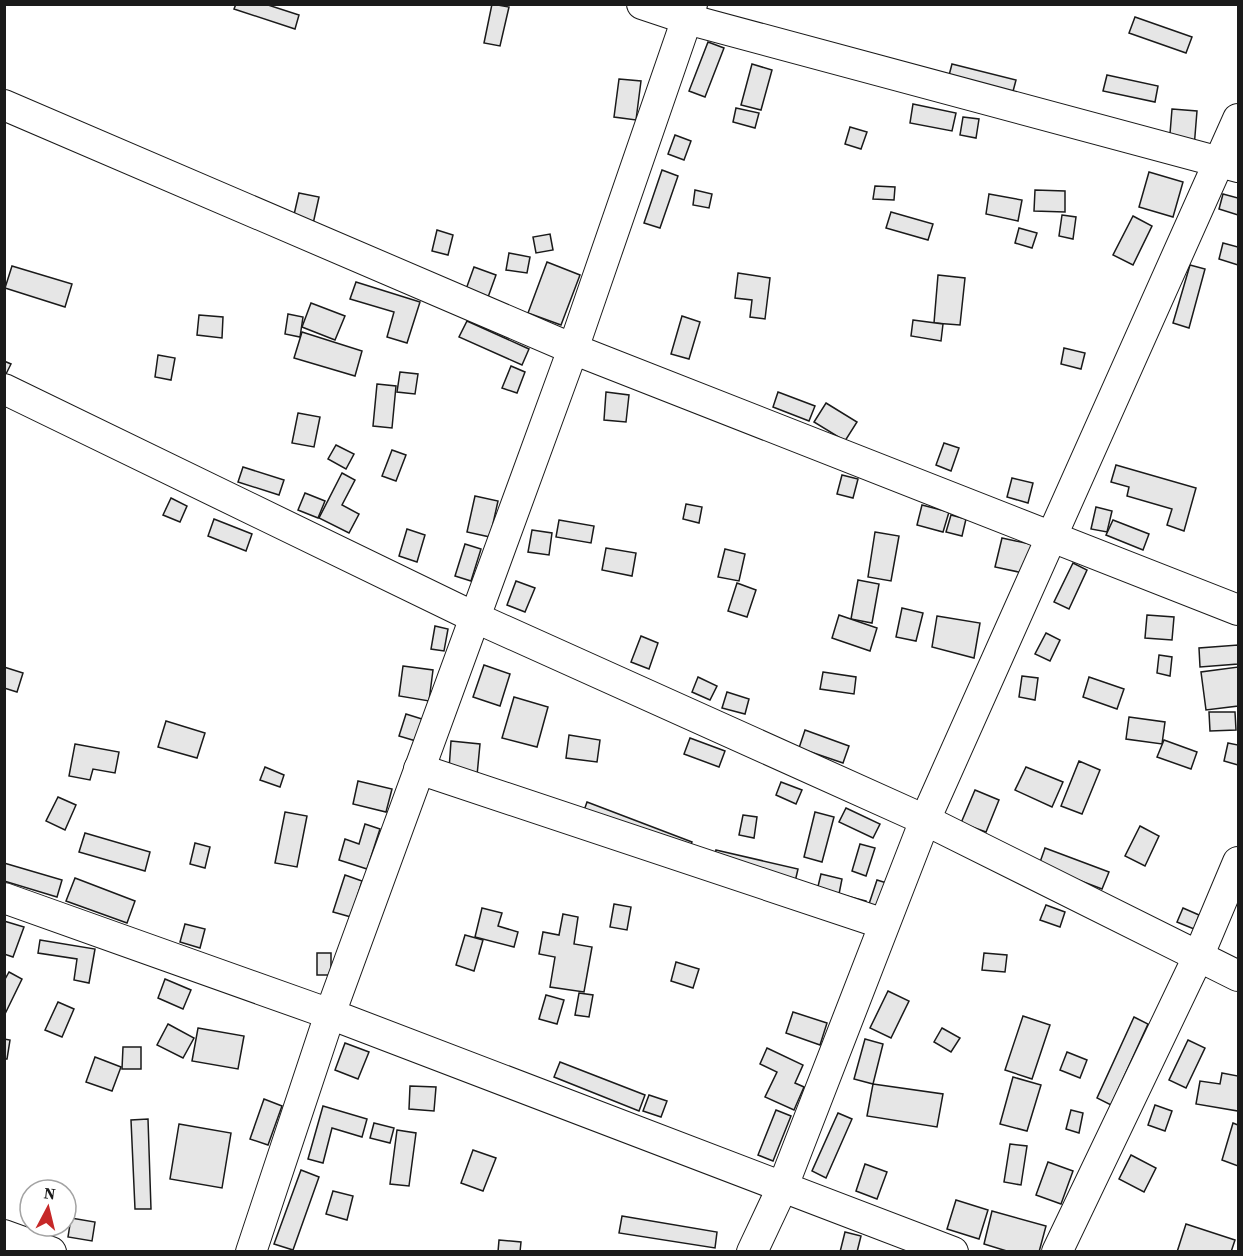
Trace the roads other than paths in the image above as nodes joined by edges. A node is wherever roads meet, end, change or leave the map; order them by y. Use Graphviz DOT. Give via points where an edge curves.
graph roads {
  1 [pos="642,4"];
  2 [pos="690,12"];
  3 [pos="4,105"];
  4 [pos="1239,119"];
  5 [pos="1230,164"];
  6 [pos="573,350"];
  7 [pos="4,389"];
  8 [pos="1053,536"];
  9 [pos="1239,610"];
  10 [pos="474,617"];
  11 [pos="419,769"];
  12 [pos="925,820"];
  13 [pos="1239,862"];
  14 [pos="4,898"];
  15 [pos="884,924"];
  16 [pos="1198,957"];
  17 [pos="1239,976"];
  18 [pos="330,1014"];
  19 [pos="783,1186"];
  20 [pos="4,1235"];
  21 [pos="51,1251"];
  22 [pos="251,1251"];
  23 [pos="752,1251"];
  24 [pos="953,1251"];
  25 [pos="1057,1251"];
  1 -- 2 [label="street"];
  2 -- 5 [label="street"];
  2 -- 6 [label="street"];
  3 -- 6 [label="street"];
  4 -- 5 [label="street"];
  5 -- 8 [label="street"];
  6 -- 8 [label="street"];
  6 -- 10 [label="street"];
  7 -- 10 [label="street"];
  8 -- 9 [label="street"];
  8 -- 12 [label="street"];
  10 -- 11 [label="street"];
  10 -- 12 [label="street"];
  11 -- 15 [label="street"];
  11 -- 18 [label="street"];
  12 -- 15 [label="street"];
  12 -- 16 [label="street"];
  13 -- 16 [label="street"];
  14 -- 18 [label="street"];
  15 -- 19 [label="street"];
  16 -- 17 [label="street"];
  16 -- 25 [label="street"];
  18 -- 19 [label="street"];
  18 -- 22 [label="street"];
  19 -- 23 [label="street"];
  19 -- 24 [label="street"];
  20 -- 21 [label="street"];
}
